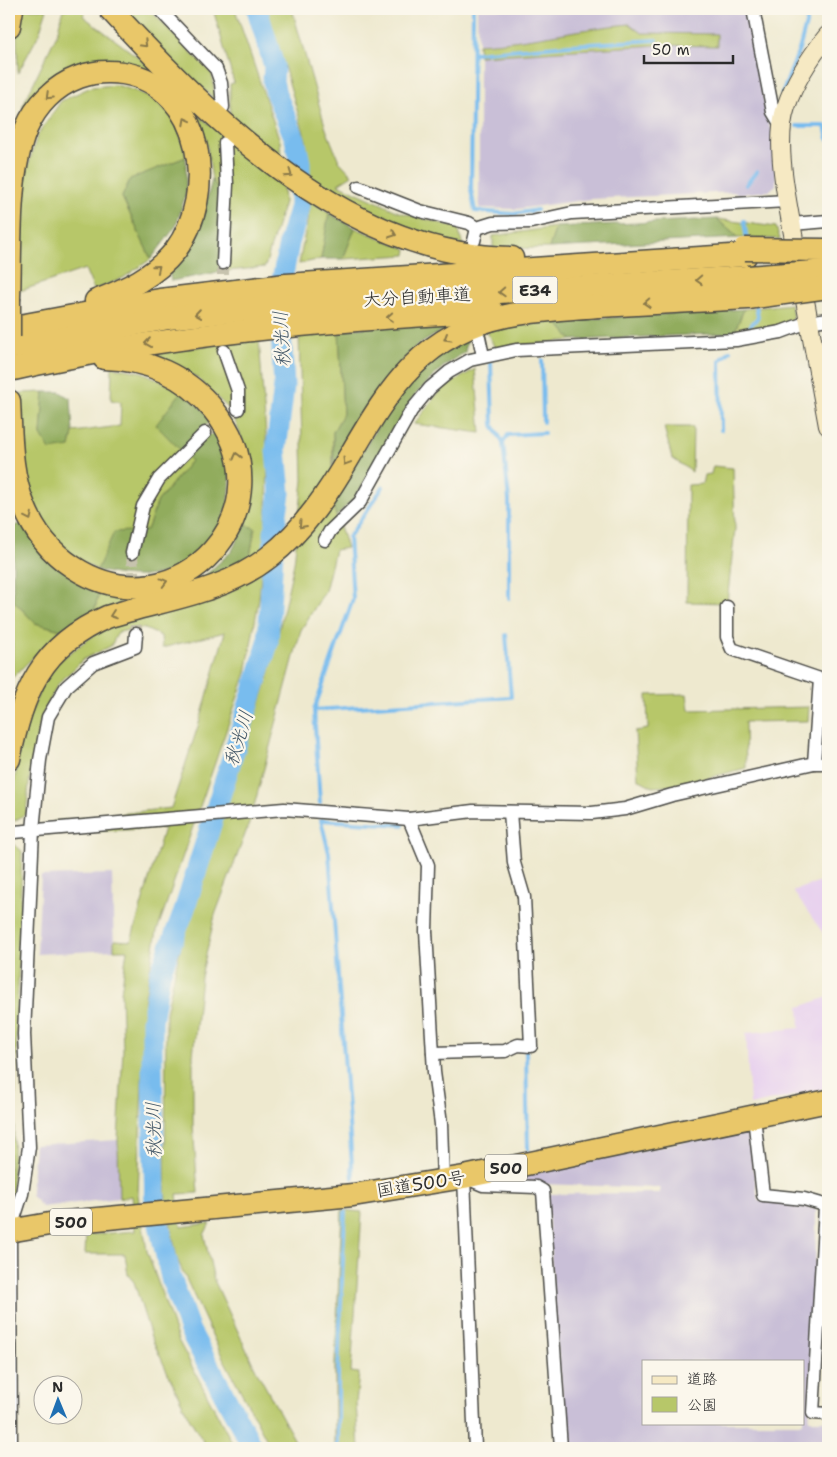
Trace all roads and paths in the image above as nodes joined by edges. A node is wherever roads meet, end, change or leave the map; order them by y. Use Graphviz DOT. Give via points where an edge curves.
graph roads {
  1 [pos="12,9"];
  2 [pos="110,9"];
  3 [pos="159,9"];
  4 [pos="753,9"];
  5 [pos="9,26"];
  6 [pos="828,35"];
  7 [pos="223,107"];
  8 [pos="782,127"];
  9 [pos="225,143"];
  10 [pos="359,188"];
  11 [pos="788,201"];
  12 [pos="828,221"];
  13 [pos="792,224"];
  14 [pos="9,245"];
  15 [pos="745,252"];
  16 [pos="827,257"];
  17 [pos="223,263"];
  18 [pos="828,287"];
  19 [pos="748,288"];
  20 [pos="321,295"];
  21 [pos="9,298"];
  22 [pos="248,302"];
  23 [pos="83,306"];
  24 [pos="596,306"];
  25 [pos="828,319"];
  26 [pos="808,322"];
  27 [pos="15,324"];
  28 [pos="9,336"];
  29 [pos="479,337"];
  30 [pos="9,348"];
  31 [pos="224,351"];
  32 [pos="483,356"];
  33 [pos="9,372"];
  34 [pos="9,401"];
  35 [pos="238,409"];
  36 [pos="828,426"];
  37 [pos="205,433"];
  38 [pos="325,540"];
  39 [pos="132,553"];
  40 [pos="727,607"];
  41 [pos="136,634"];
  42 [pos="824,679"];
  43 [pos="9,759"];
  44 [pos="814,763"];
  45 [pos="828,763"];
  46 [pos="510,812"];
  47 [pos="409,819"];
  48 [pos="33,830"];
  49 [pos="14,832"];
  50 [pos="433,1053"];
  51 [pos="828,1101"];
  52 [pos="754,1117"];
  53 [pos="453,1179"];
  54 [pos="827,1206"];
  55 [pos="9,1231"];
  56 [pos="828,1414"];
  57 [pos="11,1448"];
  58 [pos="475,1448"];
  59 [pos="561,1448"];
  1 -- 5 [label="highway"];
  2 -- 15 [label="highway, one-way" via="190,90 251,144 296,179 373,227 426,246 491,256 538,258"];
  3 -- 7 [label="street" via="216,69"];
  4 -- 8 [label="street" via="773,112"];
  6 -- 8 [label="street" via="803,70 786,107"];
  8 -- 11 [label="street" via="784,185"];
  9 -- 17 [label="street" via="228,184"];
  10 -- 11 [label="street" via="420,211 469,223 476,234 494,223 531,222 572,213"];
  11 -- 13 [label="street"];
  12 -- 13 [label="street"];
  13 -- 26 [label="street"];
  14 -- 21 [label="highway"];
  15 -- 16 [label="highway, 大分自動車道 / E34, bridge"];
  15 -- 20 [label="highway, 大分自動車道 / E34" via="437,274"];
  16 -- 19 [label="highway, 大分自動車道 / E34, bridge"];
  18 -- 19 [label="highway, bridge"];
  19 -- 20 [label="highway, 大分自動車道 / E34, one-way"];
  19 -- 24 [label="highway, one-way"];
  20 -- 22 [label="highway, 大分自動車道 / E34"];
  24 -- 20 [label="highway, one-way"];
  23 -- 21 [label="highway, one-way" via="134,285 163,263 184,237 200,188 198,154 187,122 160,88 133,75 100,72 71,80 46,98 27,127 16,166"];
  21 -- 28 [label="highway, bridge"];
  22 -- 23 [label="highway" via="159,292"];
  22 -- 27 [label="highway, 大分自動車道 / E34" via="160,300"];
  22 -- 30 [label="highway, 大分自動車道 / E34, one-way"];
  22 -- 33 [label="highway, one-way" via="134,345"];
  23 -- 27 [label="highway"];
  24 -- 43 [label="highway, one-way" via="507,316 472,326 441,341 416,361 393,387 332,486 282,547 243,575 206,590 91,624 50,655 31,685 16,724"];
  25 -- 26 [label="street"];
  26 -- 32 [label="street" via="781,332 736,340 516,350"];
  26 -- 36 [label="street"];
  29 -- 32 [label="street"];
  31 -- 35 [label="street" via="238,391"];
  32 -- 38 [label="street" via="449,372 430,388 411,411 360,502"];
  34 -- 33 [label="highway, one-way" via="14,471 24,506 40,536 65,562 81,572 114,585 163,583 175,580 194,568 226,536 238,509 238,459 225,425 195,390 166,372 117,358 81,360"];
  37 -- 39 [label="street" via="159,479 143,506"];
  40 -- 42 [label="street" via="727,637 732,649"];
  41 -- 48 [label="street" via="134,647 93,663 66,686 48,717"];
  42 -- 44 [label="street"];
  44 -- 45 [label="street"];
  44 -- 46 [label="street" via="625,809 592,813"];
  46 -- 47 [label="street" via="473,811"];
  46 -- 50 [label="street" via="514,863 524,898 532,1046"];
  47 -- 48 [label="street" via="300,810 238,812"];
  47 -- 50 [label="street" via="428,865 426,931"];
  48 -- 49 [label="street"];
  48 -- 55 [label="street" via="24,1034 29,1147 22,1194"];
  50 -- 53 [label="street" via="441,1124"];
  51 -- 52 [label="highway, 国道500号 / 500"];
  52 -- 53 [label="highway, 国道500号 / 500"];
  52 -- 54 [label="street" via="763,1195 804,1199"];
  53 -- 55 [label="highway, 国道500号 / 500" via="353,1195 55,1223"];
  53 -- 58 [label="street"];
  53 -- 59 [label="street" via="483,1186 536,1187 543,1191"];
  54 -- 56 [label="street" via="813,1413"];
  55 -- 57 [label="street"];
}
